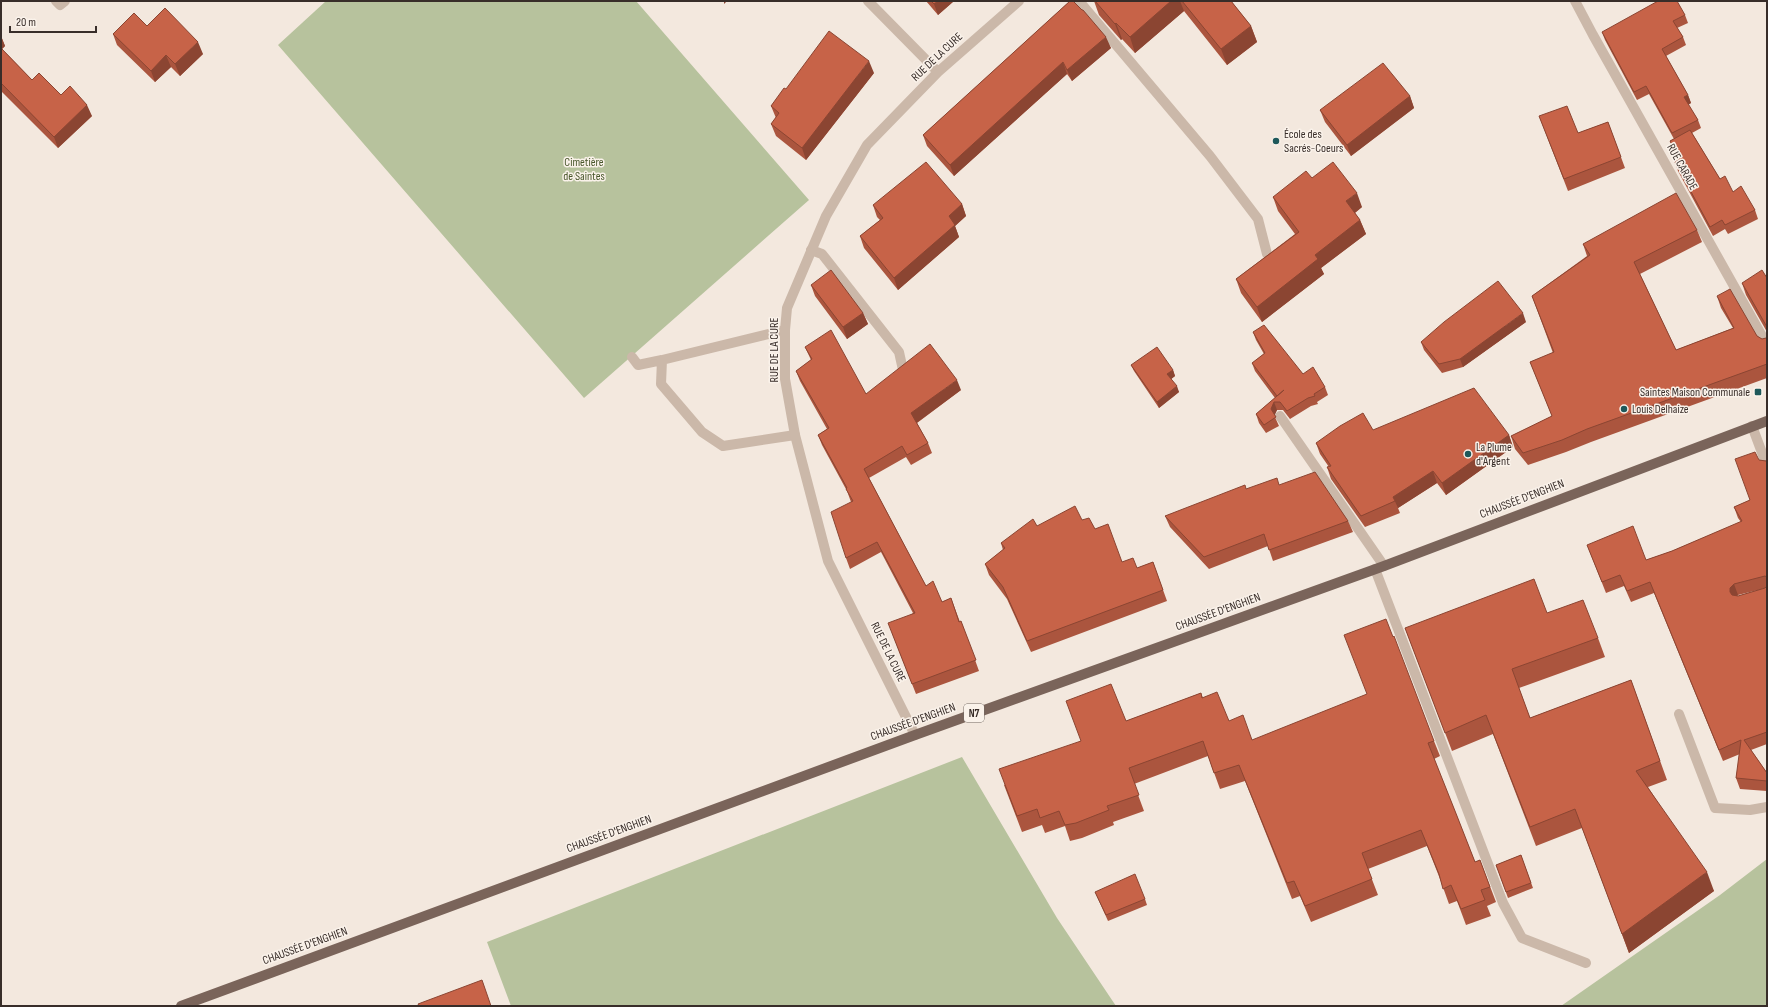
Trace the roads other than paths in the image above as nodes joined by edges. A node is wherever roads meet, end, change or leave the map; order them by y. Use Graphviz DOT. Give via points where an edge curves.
graph roads {
  1 [pos="56,1"];
  2 [pos="65,1"];
  3 [pos="868,1"];
  4 [pos="1019,1"];
  5 [pos="1079,1"];
  6 [pos="1576,1"];
  7 [pos="938,72"];
  8 [pos="811,250"];
  9 [pos="1267,254"];
  10 [pos="785,330"];
  11 [pos="1767,345"];
  12 [pos="632,357"];
  13 [pos="662,360"];
  14 [pos="904,370"];
  15 [pos="1280,416"];
  16 [pos="1767,421"];
  17 [pos="1752,426"];
  18 [pos="795,435"];
  19 [pos="1767,466"];
  20 [pos="1380,567"];
  21 [pos="1679,714"];
  22 [pos="914,735"];
  23 [pos="1767,808"];
  24 [pos="1586,962"];
  25 [pos="181,1006"];
  1 -- 2 [label="street" via="60,5"];
  3 -- 7 [label="street"];
  4 -- 7 [label="street, RUE DE LA CURE"];
  5 -- 9 [label="street" via="1210,156 1258,219"];
  6 -- 11 [label="street, RUE CARADE"];
  7 -- 8 [label="street, RUE DE LA CURE" via="867,145 826,216"];
  8 -- 10 [label="street, RUE DE LA CURE" via="787,308"];
  8 -- 14 [label="street" via="822,254 899,352"];
  10 -- 13 [label="street"];
  10 -- 18 [label="street, RUE DE LA CURE" via="785,379"];
  12 -- 13 [label="street" via="638,364"];
  13 -- 18 [label="street" via="661,384 702,432 723,446"];
  15 -- 20 [label="street"];
  16 -- 17 [label="main road, CHAUSSÉE D'ENGHIEN / N7"];
  17 -- 19 [label="street"];
  17 -- 20 [label="main road, CHAUSSÉE D'ENGHIEN / N7"];
  18 -- 22 [label="street, RUE DE LA CURE" via="828,561"];
  20 -- 22 [label="main road, CHAUSSÉE D'ENGHIEN / N7"];
  20 -- 24 [label="street" via="1503,903 1522,938"];
  21 -- 23 [label="street" via="1715,808"];
  22 -- 25 [label="main road, CHAUSSÉE D'ENGHIEN / N7"];
}
